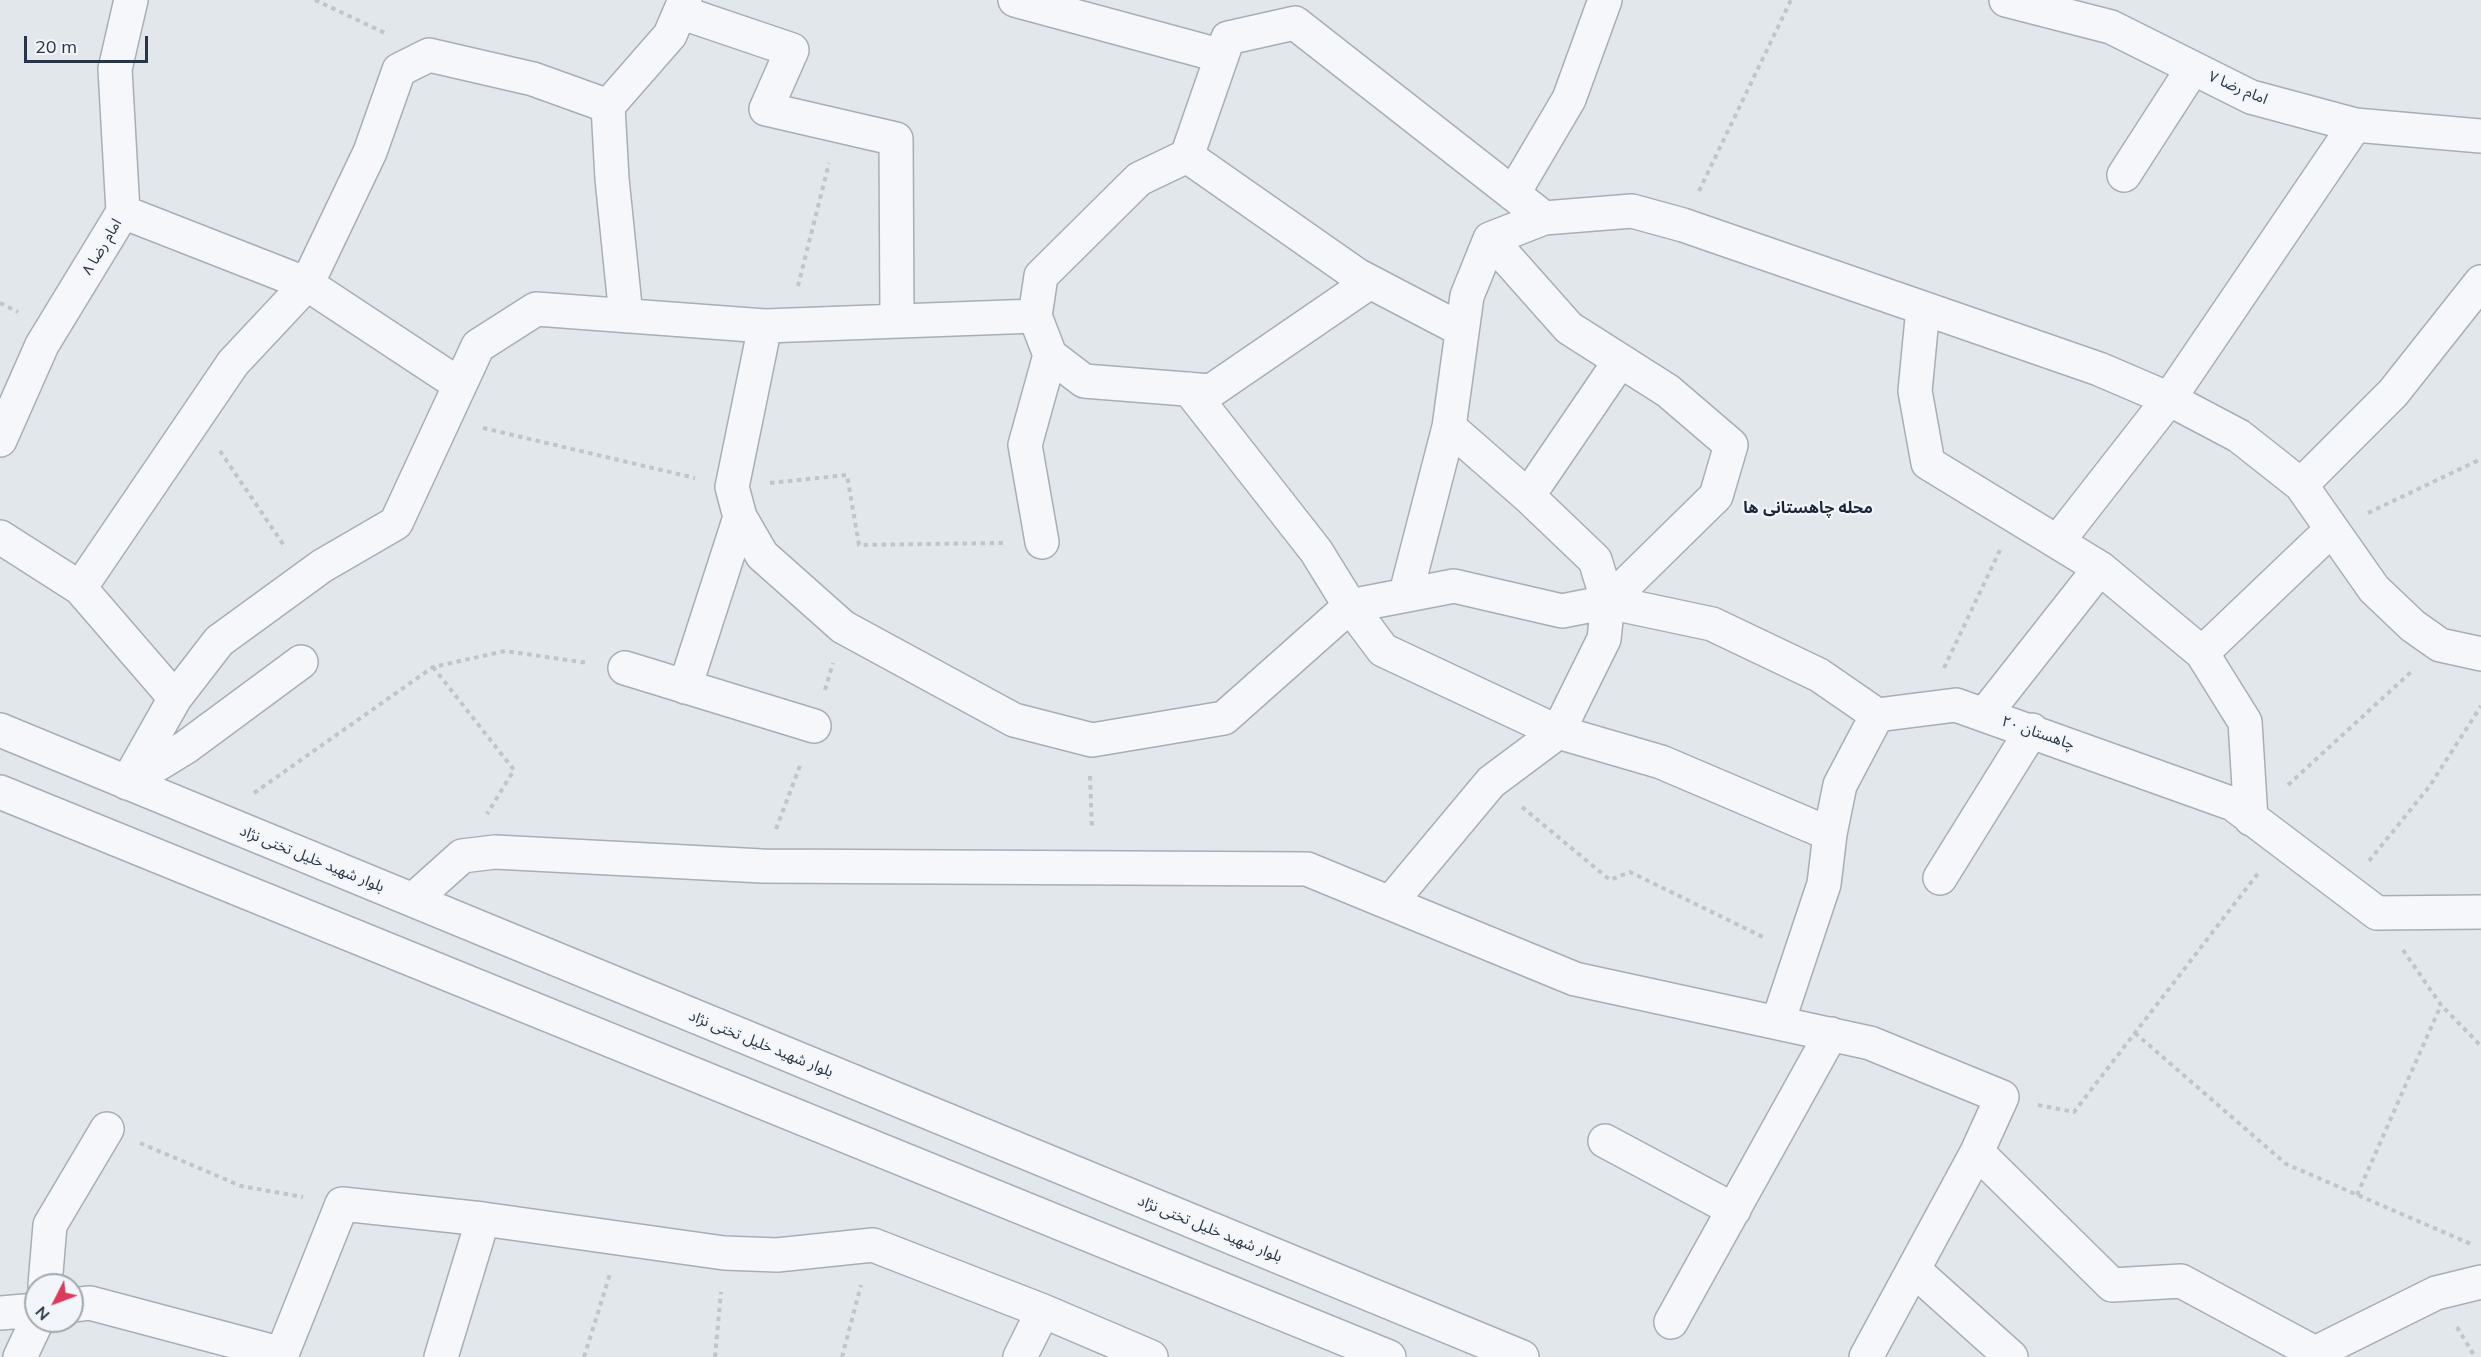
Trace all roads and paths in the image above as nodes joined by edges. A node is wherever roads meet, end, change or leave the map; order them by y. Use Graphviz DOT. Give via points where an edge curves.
graph roads {
  1 [pos="132,0"];
  2 [pos="315,0"];
  3 [pos="1016,0"];
  4 [pos="1605,0"];
  5 [pos="1791,0"];
  6 [pos="2006,0"];
  7 [pos="683,6"];
  8 [pos="2082,9"];
  9 [pos="429,55"];
  10 [pos="1222,56"];
  11 [pos="2193,68"];
  12 [pos="608,106"];
  13 [pos="839,124"];
  14 [pos="2355,125"];
  15 [pos="2481,136"];
  16 [pos="1187,156"];
  17 [pos="2124,175"];
  18 [pos="1513,194"];
  19 [pos="123,212"];
  20 [pos="1544,218"];
  21 [pos="1683,225"];
  22 [pos="1490,239"];
  23 [pos="1370,282"];
  24 [pos="2481,282"];
  25 [pos="307,284"];
  26 [pos="1923,308"];
  27 [pos="626,316"];
  28 [pos="1035,316"];
  29 [pos="897,321"];
  30 [pos="777,326"];
  31 [pos="1462,330"];
  32 [pos="1050,355"];
  33 [pos="1620,361"];
  34 [pos="460,386"];
  35 [pos="1189,389"];
  36 [pos="2169,399"];
  37 [pos="196,416"];
  38 [pos="1449,427"];
  39 [pos="0,440"];
  40 [pos="2481,459"];
  41 [pos="2301,485"];
  42 [pos="1528,496"];
  43 [pos="740,517"];
  44 [pos="2016,517"];
  45 [pos="2331,530"];
  46 [pos="0,537"];
  47 [pos="2058,541"];
  48 [pos="1042,542"];
  49 [pos="2100,568"];
  50 [pos="306,578"];
  51 [pos="80,588"];
  52 [pos="1406,593"];
  53 [pos="1608,602"];
  54 [pos="1350,606"];
  55 [pos="2440,645"];
  56 [pos="2202,653"];
  57 [pos="2481,654"];
  58 [pos="301,662"];
  59 [pos="433,667"];
  60 [pos="625,668"];
  61 [pos="685,687"];
  62 [pos="175,698"];
  63 [pos="2481,706"];
  64 [pos="1924,709"];
  65 [pos="1984,714"];
  66 [pos="1877,715"];
  67 [pos="814,726"];
  68 [pos="0,730"];
  69 [pos="2032,730"];
  70 [pos="1558,732"];
  71 [pos="1092,740"];
  72 [pos="1491,782"];
  73 [pos="128,783"];
  74 [pos="0,792"];
  75 [pos="2251,819"];
  76 [pos="217,820"];
  77 [pos="1830,834"];
  78 [pos="2283,842"];
  79 [pos="462,856"];
  80 [pos="1096,868"];
  81 [pos="1940,878"];
  82 [pos="2346,890"];
  83 [pos="413,900"];
  84 [pos="1390,903"];
  85 [pos="2481,912"];
  86 [pos="2377,913"];
  87 [pos="1800,956"];
  88 [pos="2441,1005"];
  89 [pos="1778,1022"];
  90 [pos="2135,1033"];
  91 [pos="1831,1034"];
  92 [pos="2481,1046"];
  93 [pos="2002,1097"];
  94 [pos="107,1129"];
  95 [pos="1605,1141"];
  96 [pos="1977,1152"];
  97 [pos="2357,1195"];
  98 [pos="342,1204"];
  99 [pos="1734,1210"];
  100 [pos="483,1219"];
  101 [pos="621,1239"];
  102 [pos="873,1245"];
  103 [pos="2481,1248"];
  104 [pos="724,1253"];
  105 [pos="1914,1270"];
  106 [pos="46,1273"];
  107 [pos="2481,1282"];
  108 [pos="84,1304"];
  109 [pos="24,1311"];
  110 [pos="1043,1311"];
  111 [pos="0,1313"];
  112 [pos="1671,1322"];
  113 [pos="32,1333"];
  114 [pos="2311,1355"];
  115 [pos="20,1357"];
  116 [pos="441,1357"];
  117 [pos="584,1357"];
  118 [pos="715,1357"];
  119 [pos="842,1357"];
  120 [pos="1020,1357"];
  121 [pos="1151,1357"];
  122 [pos="1389,1357"];
  123 [pos="1522,1357"];
  124 [pos="1866,1357"];
  125 [pos="2011,1357"];
  1 -- 19 [label="street, امام رضا ۸" via="115,69"];
  2 -- 9 [label="path"];
  3 -- 10 [label="street"];
  4 -- 18 [label="street" via="1569,99"];
  5 -- 21 [label="path"];
  6 -- 8 [label="street, امام رضا ۷"];
  7 -- 12 [label="street" via="670,35"];
  7 -- 13 [label="street" via="792,50 766,109"];
  8 -- 11 [label="street, امام رضا ۷"];
  9 -- 12 [label="street" via="533,79"];
  9 -- 25 [label="street" via="399,70 370,152"];
  10 -- 16 [label="street"];
  10 -- 18 [label="street" via="1228,38 1294,23"];
  11 -- 14 [label="street, امام رضا ۷" via="2251,97"];
  11 -- 17 [label="street"];
  12 -- 27 [label="street"];
  13 -- 29 [label="street" via="896,139"];
  13 -- 30 [label="path"];
  14 -- 15 [label="street, امام رضا ۷"];
  14 -- 36 [label="street"];
  16 -- 23 [label="street"];
  16 -- 28 [label="street" via="1139,179 1041,276"];
  18 -- 20 [label="street"];
  19 -- 25 [label="street"];
  19 -- 39 [label="street, امام رضا ۸" via="42,345"];
  20 -- 21 [label="street" via="1632,211"];
  20 -- 22 [label="street"];
  21 -- 26 [label="street"];
  22 -- 31 [label="street" via="1467,296"];
  22 -- 33 [label="street" via="1569,328"];
  23 -- 31 [label="street"];
  23 -- 35 [label="street" via="1211,391"];
  24 -- 41 [label="street" via="2393,393"];
  25 -- 34 [label="street"];
  25 -- 37 [label="street" via="233,363"];
  26 -- 36 [label="street" via="2099,369"];
  26 -- 44 [label="street" via="1915,390 1928,463"];
  27 -- 30 [label="street"];
  27 -- 34 [label="street" via="536,309 478,346"];
  28 -- 29 [label="street"];
  28 -- 32 [label="street"];
  29 -- 30 [label="street"];
  30 -- 43 [label="street" via="732,487"];
  31 -- 38 [label="street"];
  32 -- 35 [label="street" via="1084,381"];
  32 -- 48 [label="street" via="1025,445"];
  33 -- 42 [label="street"];
  33 -- 53 [label="street" via="1668,391 1731,445 1716,496"];
  34 -- 50 [label="street" via="396,523"];
  35 -- 54 [label="street" via="1316,551"];
  36 -- 41 [label="street" via="2239,436"];
  36 -- 47 [label="street"];
  37 -- 50 [label="path"];
  37 -- 51 [label="street"];
  38 -- 42 [label="street"];
  38 -- 52 [label="street"];
  40 -- 45 [label="path"];
  41 -- 45 [label="street"];
  42 -- 53 [label="street" via="1595,560"];
  43 -- 61 [label="street"];
  43 -- 71 [label="street" via="762,555 843,627 1014,720"];
  44 -- 47 [label="street"];
  44 -- 64 [label="path"];
  45 -- 55 [label="street" via="2374,590"];
  45 -- 56 [label="street"];
  46 -- 51 [label="street"];
  47 -- 49 [label="street"];
  49 -- 56 [label="street"];
  49 -- 65 [label="street"];
  50 -- 62 [label="street" via="219,641"];
  51 -- 62 [label="street"];
  52 -- 53 [label="street" via="1454,586 1562,611"];
  52 -- 54 [label="street"];
  53 -- 66 [label="street" via="1712,624 1819,675"];
  53 -- 70 [label="street" via="1604,639"];
  54 -- 70 [label="street" via="1383,650"];
  54 -- 71 [label="street" via="1224,718"];
  55 -- 57 [label="street"];
  55 -- 75 [label="path"];
  56 -- 75 [label="street" via="2245,722"];
  58 -- 73 [label="street" via="186,747"];
  59 -- 60 [label="path" via="505,651"];
  59 -- 76 [label="path"];
  59 -- 79 [label="path" via="514,770"];
  60 -- 61 [label="street"];
  61 -- 67 [label="street"];
  62 -- 73 [label="street"];
  63 -- 82 [label="path" via="2429,787"];
  64 -- 65 [label="street, چاهستان ۲۰" via="1956,705"];
  64 -- 66 [label="street, چاهستان ۲۰"];
  65 -- 69 [label="street, چاهستان ۲۰"];
  66 -- 77 [label="street" via="1840,785"];
  68 -- 73 [label="street, بلوار شهید خلیل تختی نژاد"];
  69 -- 75 [label="street, چاهستان ۲۰" via="2233,804"];
  69 -- 81 [label="street"];
  70 -- 72 [label="street"];
  70 -- 77 [label="street" via="1661,762"];
  71 -- 80 [label="path" via="1089,793"];
  72 -- 84 [label="street"];
  72 -- 87 [label="path" via="1610,880 1630,872"];
  73 -- 76 [label="street, بلوار شهید خلیل تختی نژاد"];
  74 -- 122 [label="street"];
  75 -- 78 [label="street, چاهستان ۲۰"];
  76 -- 83 [label="street, بلوار شهید خلیل تختی نژاد"];
  77 -- 87 [label="street" via="1824,884"];
  78 -- 82 [label="street, چاهستان ۲۰"];
  78 -- 90 [label="path"];
  79 -- 80 [label="street" via="495,852 762,866"];
  79 -- 83 [label="street"];
  80 -- 84 [label="street" via="1307,869"];
  82 -- 86 [label="street, چاهستان ۲۰"];
  83 -- 123 [label="street, بلوار شهید خلیل تختی نژاد"];
  84 -- 89 [label="street" via="1575,978"];
  85 -- 86 [label="street"];
  86 -- 88 [label="path"];
  87 -- 89 [label="street"];
  88 -- 92 [label="path"];
  88 -- 97 [label="path"];
  89 -- 91 [label="street"];
  90 -- 93 [label="path" via="2074,1112"];
  90 -- 97 [label="path" via="2286,1164"];
  91 -- 93 [label="street" via="1870,1043"];
  91 -- 99 [label="street"];
  93 -- 96 [label="street"];
  94 -- 98 [label="path" via="241,1186"];
  94 -- 106 [label="street" via="50,1225"];
  95 -- 99 [label="street"];
  96 -- 105 [label="street"];
  96 -- 114 [label="street" via="2112,1285 2181,1281"];
  97 -- 103 [label="path"];
  98 -- 100 [label="street"];
  98 -- 108 [label="street" via="282,1354"];
  99 -- 112 [label="street"];
  100 -- 101 [label="street"];
  100 -- 116 [label="street"];
  101 -- 104 [label="street"];
  101 -- 117 [label="path"];
  102 -- 104 [label="street" via="777,1255"];
  102 -- 110 [label="street"];
  102 -- 119 [label="path"];
  104 -- 118 [label="path"];
  105 -- 124 [label="street"];
  105 -- 125 [label="street"];
  107 -- 114 [label="street" via="2436,1293"];
  109 -- 111 [label="street"];
  110 -- 120 [label="street"];
  110 -- 121 [label="street"];
  113 -- 115 [label="street"];
}
